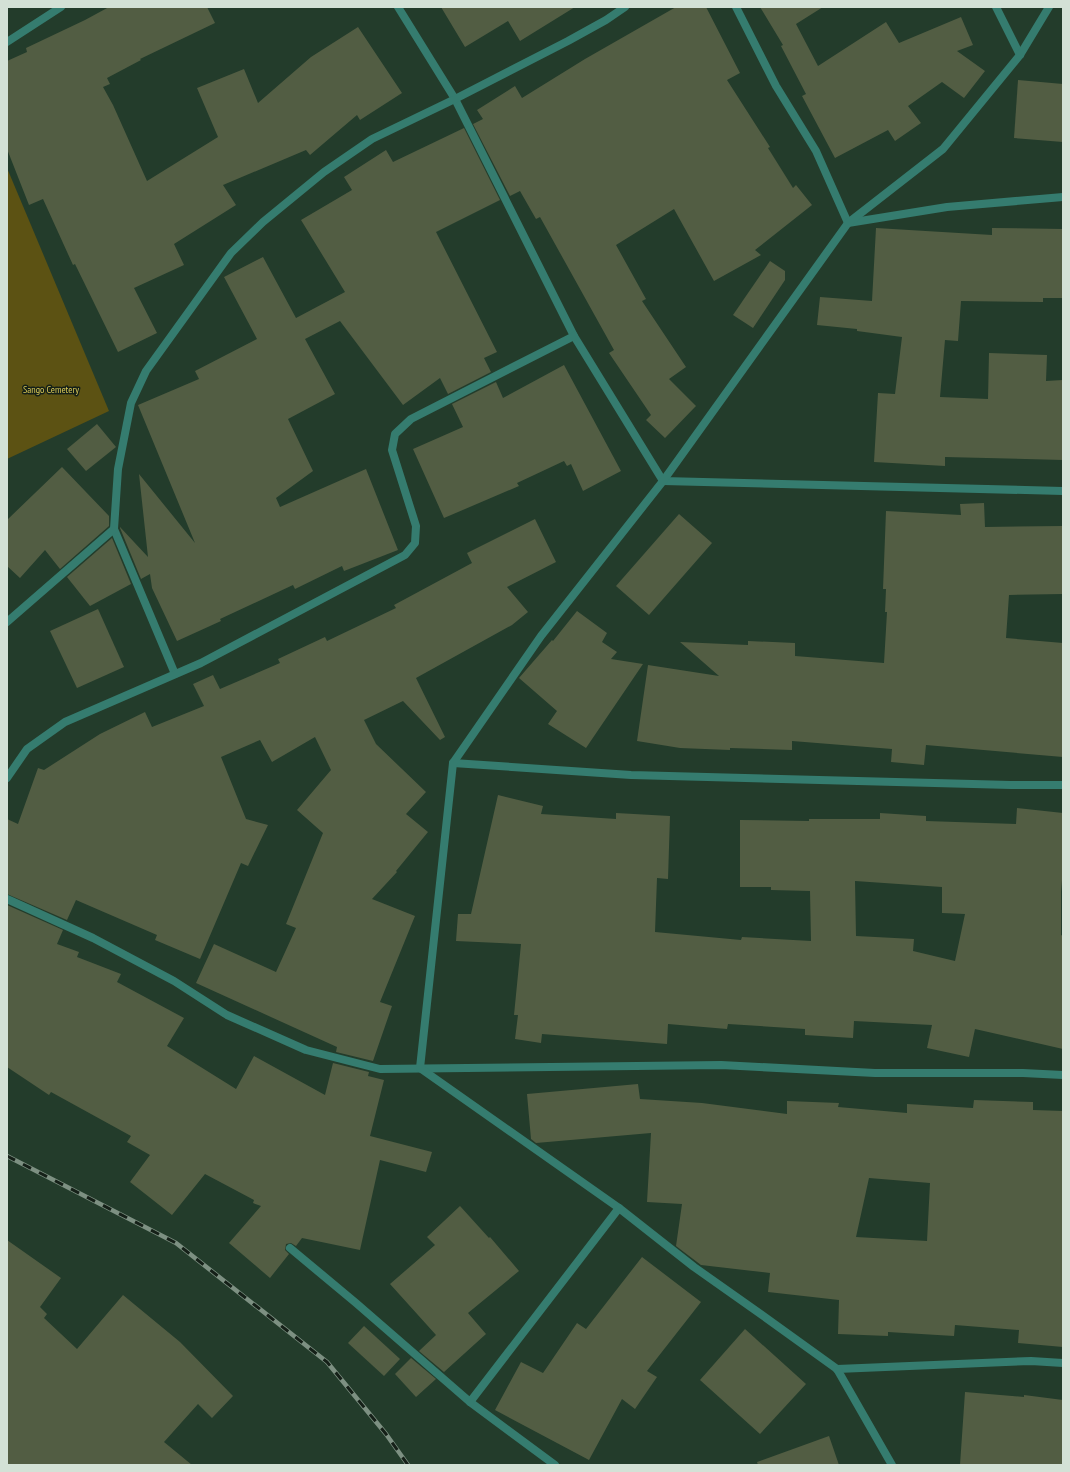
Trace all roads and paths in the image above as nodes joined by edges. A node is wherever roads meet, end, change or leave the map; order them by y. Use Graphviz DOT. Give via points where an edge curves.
graph roads {
  1 [pos="61,7"];
  2 [pos="398,7"];
  3 [pos="625,7"];
  4 [pos="736,7"];
  5 [pos="996,7"];
  6 [pos="1049,7"];
  7 [pos="7,42"];
  8 [pos="1020,55"];
  9 [pos="455,99"];
  10 [pos="1063,197"];
  11 [pos="848,223"];
  12 [pos="574,336"];
  13 [pos="663,481"];
  14 [pos="1063,491"];
  15 [pos="114,529"];
  16 [pos="7,622"];
  17 [pos="175,674"];
  18 [pos="453,763"];
  19 [pos="7,778"];
  20 [pos="1063,785"];
  21 [pos="7,899"];
  22 [pos="420,1068"];
  23 [pos="1063,1075"];
  24 [pos="619,1208"];
  25 [pos="290,1248"];
  26 [pos="1063,1363"];
  27 [pos="837,1369"];
  28 [pos="470,1402"];
  29 [pos="555,1465"];
  30 [pos="892,1465"];
  1 -- 7 [label="street"];
  2 -- 9 [label="street"];
  3 -- 9 [label="street" via="568,41"];
  4 -- 11 [label="street" via="776,86 816,151"];
  5 -- 8 [label="street"];
  6 -- 8 [label="street"];
  8 -- 11 [label="street" via="943,149"];
  9 -- 12 [label="street"];
  9 -- 15 [label="street" via="372,139 324,172 263,222 231,253 146,372 131,403 118,469"];
  10 -- 11 [label="street" via="947,206"];
  11 -- 13 [label="street"];
  12 -- 13 [label="street"];
  12 -- 17 [label="street" via="412,419 395,434 392,450 416,526 415,542 405,555 202,663"];
  13 -- 14 [label="street"];
  13 -- 18 [label="street" via="541,636"];
  15 -- 16 [label="street"];
  15 -- 17 [label="street"];
  17 -- 19 [label="street" via="66,722 27,749"];
  18 -- 20 [label="street" via="631,775"];
  18 -- 22 [label="street"];
  21 -- 22 [label="street" via="92,938 174,981 228,1015 306,1050 380,1069"];
  22 -- 23 [label="street" via="721,1065 875,1073"];
  22 -- 24 [label="street"];
  24 -- 27 [label="street" via="694,1267"];
  24 -- 28 [label="street"];
  25 -- 28 [label="street"];
  26 -- 27 [label="street" via="1031,1361"];
  27 -- 30 [label="street"];
  28 -- 29 [label="street"];
}
